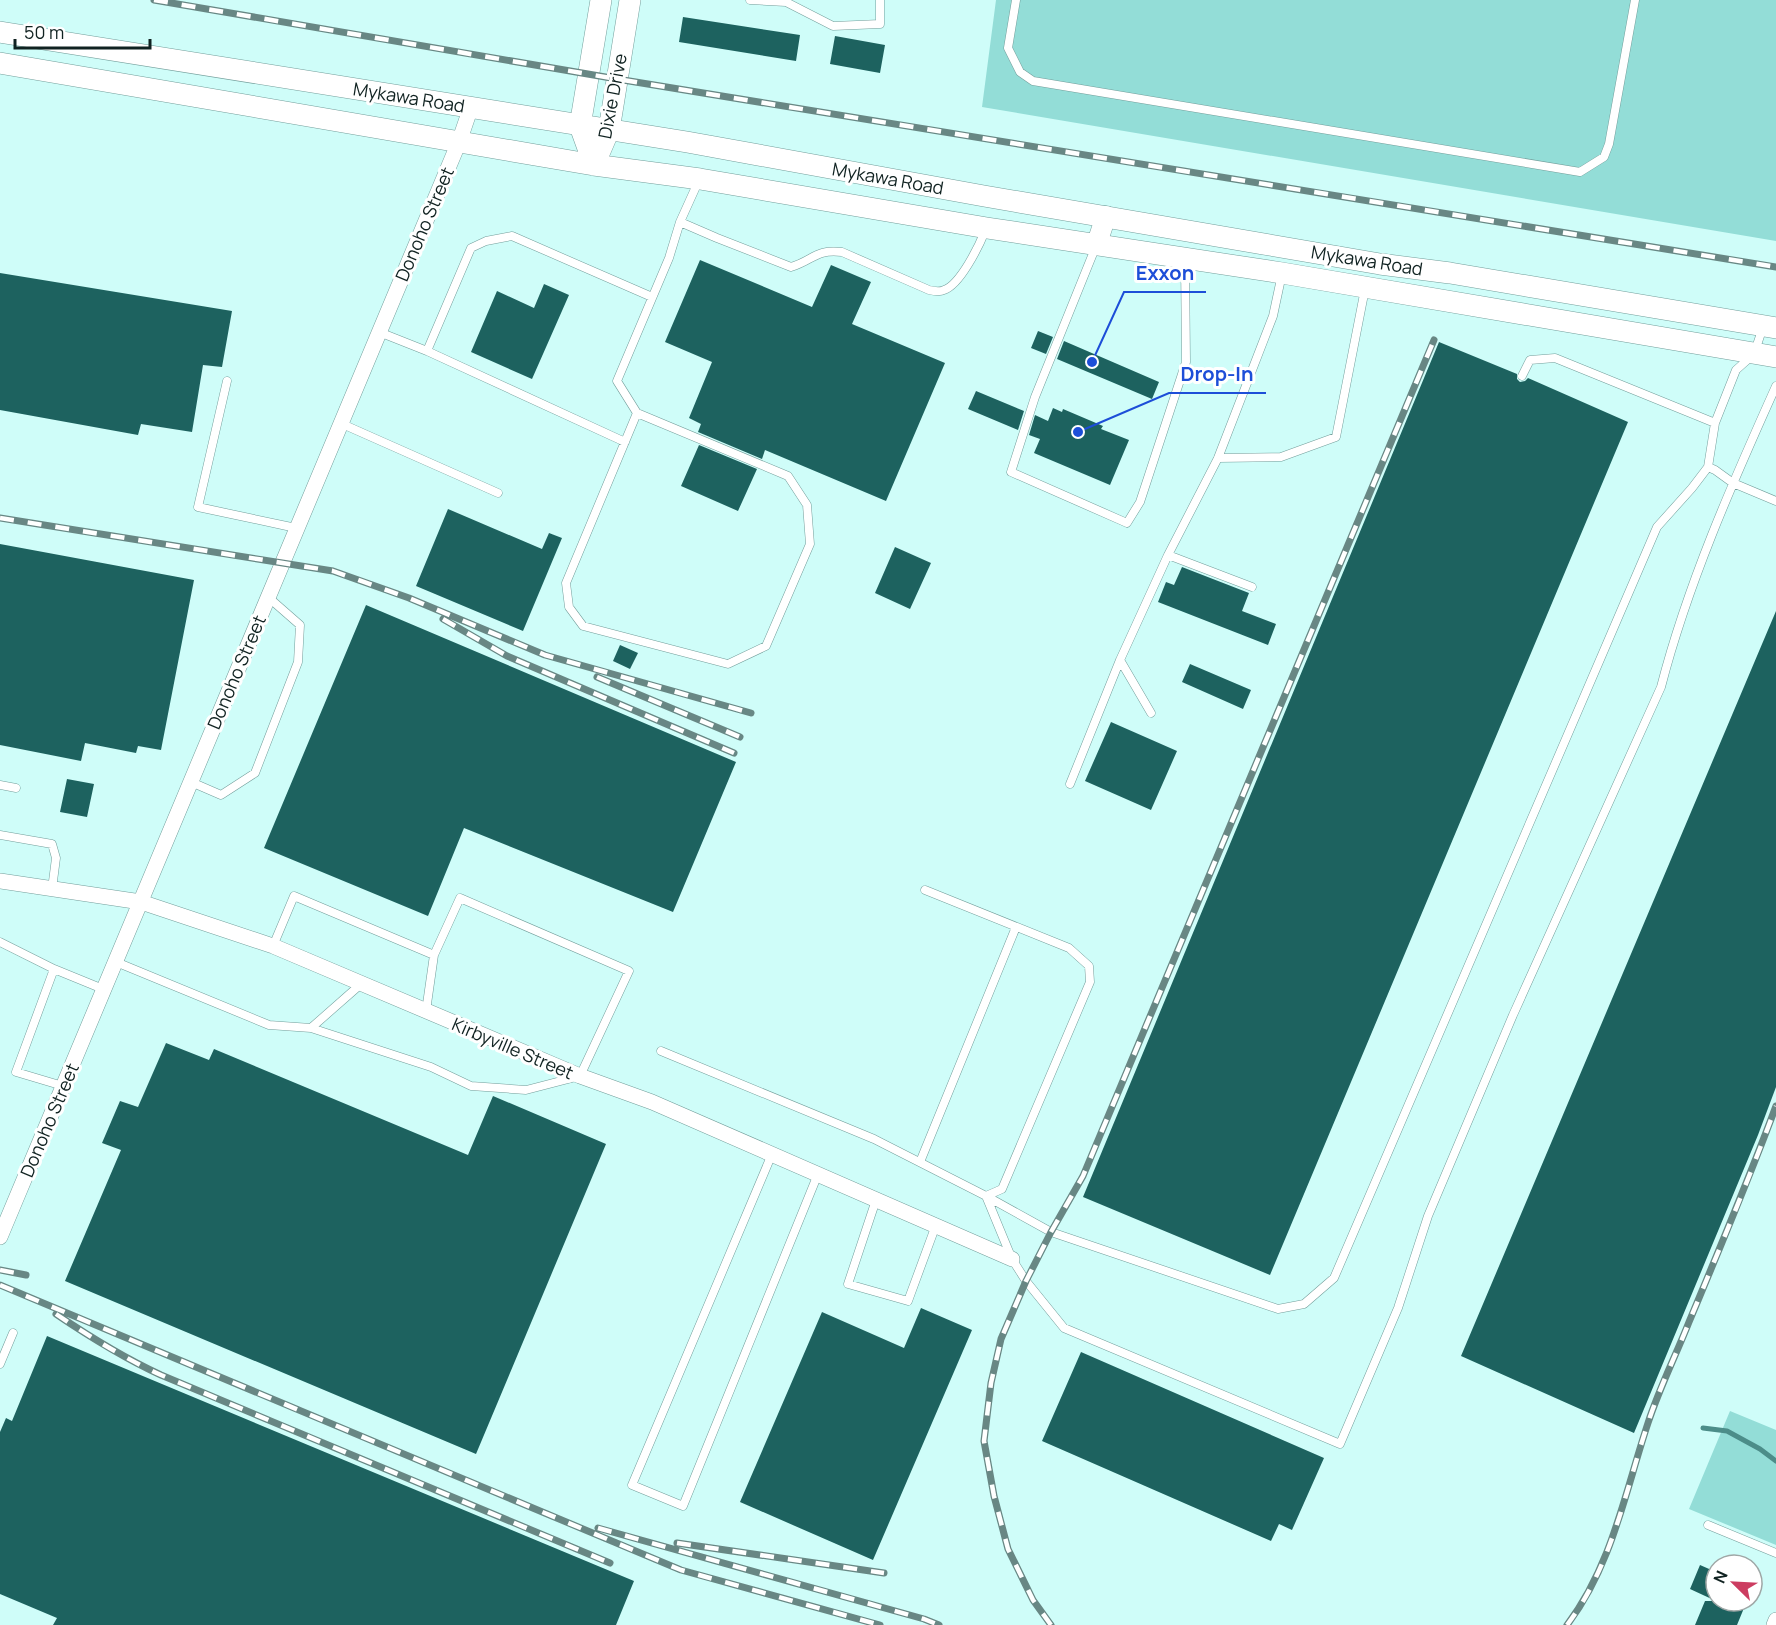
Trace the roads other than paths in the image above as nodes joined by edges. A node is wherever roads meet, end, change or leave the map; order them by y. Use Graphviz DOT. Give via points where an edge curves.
graph roads {
  1 [pos="601,0"];
  2 [pos="630,0"];
  3 [pos="750,0"];
  4 [pos="880,0"];
  5 [pos="1016,0"];
  6 [pos="1635,0"];
  7 [pos="787,1"];
  8 [pos="0,34"];
  9 [pos="0,63"];
  10 [pos="471,107"];
  11 [pos="580,126"];
  12 [pos="609,130"];
  13 [pos="459,142"];
  14 [pos="594,165"];
  15 [pos="700,179"];
  16 [pos="1106,216"];
  17 [pos="680,222"];
  18 [pos="983,237"];
  19 [pos="1097,243"];
  20 [pos="1287,247"];
  21 [pos="1185,258"];
  22 [pos="1282,273"];
  23 [pos="1365,288"];
  24 [pos="652,297"];
  25 [pos="1770,327"];
  26 [pos="379,332"];
  27 [pos="427,351"];
  28 [pos="1754,354"];
  29 [pos="1776,357"];
  30 [pos="1522,376"];
  31 [pos="227,381"];
  32 [pos="1776,386"];
  33 [pos="637,413"];
  34 [pos="340,423"];
  35 [pos="1715,423"];
  36 [pos="626,442"];
  37 [pos="1218,458"];
  38 [pos="1708,467"];
  39 [pos="1733,483"];
  40 [pos="498,493"];
  41 [pos="1776,501"];
  42 [pos="296,528"];
  43 [pos="1168,555"];
  44 [pos="1252,587"];
  45 [pos="268,597"];
  46 [pos="1120,660"];
  47 [pos="1151,713"];
  48 [pos="191,782"];
  49 [pos="1070,784"];
  50 [pos="0,785"];
  51 [pos="16,789"];
  52 [pos="0,835"];
  53 [pos="0,881"];
  54 [pos="52,889"];
  55 [pos="925,890"];
  56 [pos="141,902"];
  57 [pos="1016,927"];
  58 [pos="0,942"];
  59 [pos="273,946"];
  60 [pos="434,955"];
  61 [pos="116,962"];
  62 [pos="54,969"];
  63 [pos="361,984"];
  64 [pos="103,989"];
  65 [pos="426,1011"];
  66 [pos="311,1028"];
  67 [pos="661,1051"];
  68 [pos="580,1076"];
  69 [pos="63,1086"];
  70 [pos="772,1154"];
  71 [pos="920,1162"];
  72 [pos="819,1174"];
  73 [pos="986,1196"];
  74 [pos="876,1200"];
  75 [pos="936,1225"];
  76 [pos="0,1237"];
  77 [pos="1012,1258"];
  78 [pos="13,1333"];
  79 [pos="0,1364"];
  80 [pos="1708,1525"];
  81 [pos="1776,1553"];
  82 [pos="1776,1620"];
  83 [pos="1774,1625"];
  1 -- 11 [label="main road, Dixie Drive"];
  2 -- 12 [label="main road, Dixie Drive"];
  3 -- 7 [label="lane"];
  4 -- 7 [label="lane" via="880,24 833,26"];
  5 -- 6 [label="lane" via="1008,48 1020,72 1033,81 1580,172 1604,158 1609,144"];
  8 -- 10 [label="main road, Mykawa Road"];
  9 -- 13 [label="main road, Mykawa Road"];
  10 -- 11 [label="main road, Mykawa Road"];
  10 -- 13 [label="street, Donoho Street"];
  11 -- 12 [label="main road, Mykawa Road"];
  11 -- 14 [label="main road, Dixie Drive"];
  12 -- 14 [label="main road, Dixie Drive"];
  12 -- 16 [label="main road, Mykawa Road"];
  13 -- 14 [label="main road, Mykawa Road"];
  13 -- 26 [label="street, Donoho Street"];
  14 -- 15 [label="main road, Mykawa Road"];
  15 -- 17 [label="lane"];
  15 -- 18 [label="main road, Mykawa Road"];
  16 -- 19 [label="street"];
  16 -- 20 [label="main road, Mykawa Road"];
  17 -- 18 [label="lane" via="791,267 817,254 842,252 929,290 943,291 954,284"];
  17 -- 24 [label="lane"];
  18 -- 19 [label="main road, Mykawa Road"];
  19 -- 21 [label="main road, Mykawa Road"];
  19 -- 21 [label="lane" via="1035,398 1011,472 1127,523 1140,502 1186,362"];
  20 -- 22 [label="main road"];
  20 -- 25 [label="main road, Mykawa Road"];
  21 -- 22 [label="main road, Mykawa Road"];
  22 -- 23 [label="main road, Mykawa Road"];
  22 -- 37 [label="lane" via="1273,316"];
  23 -- 28 [label="main road, Mykawa Road"];
  23 -- 37 [label="lane" via="1336,437 1281,457"];
  24 -- 27 [label="lane" via="512,236 486,241 471,248"];
  24 -- 33 [label="lane" via="616,381"];
  25 -- 28 [label="lane"];
  26 -- 27 [label="lane"];
  26 -- 34 [label="street, Donoho Street"];
  27 -- 36 [label="lane"];
  28 -- 29 [label="main road, Mykawa Road"];
  28 -- 35 [label="lane" via="1736,370"];
  30 -- 35 [label="lane" via="1530,360 1555,358"];
  31 -- 42 [label="lane" via="198,507"];
  32 -- 39 [label="lane"];
  33 -- 36 [label="lane"];
  33 -- 36 [label="lane" via="788,476 807,505 810,544 766,646 728,664 583,626 569,607 566,583"];
  34 -- 40 [label="lane"];
  34 -- 42 [label="street, Donoho Street"];
  35 -- 38 [label="lane"];
  37 -- 43 [label="lane"];
  38 -- 39 [label="lane"];
  38 -- 73 [label="lane" via="1657,527 1334,1278 1305,1304 1278,1309 1051,1232"];
  39 -- 41 [label="lane"];
  39 -- 77 [label="lane" via="1672,641 1660,687 1504,1036 1428,1216 1398,1308 1340,1444 1064,1328"];
  42 -- 45 [label="street, Donoho Street"];
  43 -- 44 [label="lane"];
  43 -- 46 [label="lane"];
  45 -- 48 [label="street, Donoho Street"];
  45 -- 48 [label="lane" via="300,625 298,662 255,773 221,795"];
  46 -- 47 [label="lane"];
  46 -- 49 [label="lane"];
  48 -- 56 [label="street, Donoho Street"];
  50 -- 51 [label="lane"];
  52 -- 54 [label="lane" via="52,844 56,858"];
  53 -- 54 [label="street, Kirbyville Street"];
  54 -- 56 [label="street, Kirbyville Street"];
  55 -- 57 [label="lane"];
  56 -- 59 [label="street, Kirbyville Street"];
  56 -- 61 [label="street, Donoho Street"];
  57 -- 71 [label="lane"];
  57 -- 73 [label="lane" via="1069,948 1089,966 1090,982 1002,1189"];
  58 -- 62 [label="lane"];
  59 -- 60 [label="lane" via="294,896"];
  59 -- 63 [label="street, Kirbyville Street"];
  60 -- 65 [label="lane"];
  60 -- 68 [label="lane" via="460,898 629,971"];
  61 -- 64 [label="street, Donoho Street"];
  61 -- 66 [label="lane" via="269,1025"];
  62 -- 64 [label="lane"];
  62 -- 69 [label="lane" via="16,1072"];
  63 -- 65 [label="street, Kirbyville Street"];
  63 -- 66 [label="lane"];
  64 -- 69 [label="street, Donoho Street"];
  65 -- 68 [label="street, Kirbyville Street"];
  66 -- 68 [label="lane" via="431,1067 471,1086 526,1090"];
  67 -- 71 [label="lane" via="874,1139"];
  68 -- 70 [label="street, Kirbyville Street" via="652,1102"];
  69 -- 76 [label="street, Donoho Street"];
  70 -- 72 [label="street, Kirbyville Street"];
  70 -- 72 [label="lane" via="632,1485 683,1506"];
  71 -- 73 [label="lane"];
  72 -- 74 [label="street, Kirbyville Street"];
  73 -- 77 [label="lane"];
  74 -- 75 [label="street, Kirbyville Street"];
  74 -- 75 [label="lane" via="848,1284 908,1301"];
  75 -- 77 [label="street, Kirbyville Street"];
  78 -- 79 [label="lane"];
  80 -- 81 [label="lane"];
  82 -- 83 [label="street"];
}
